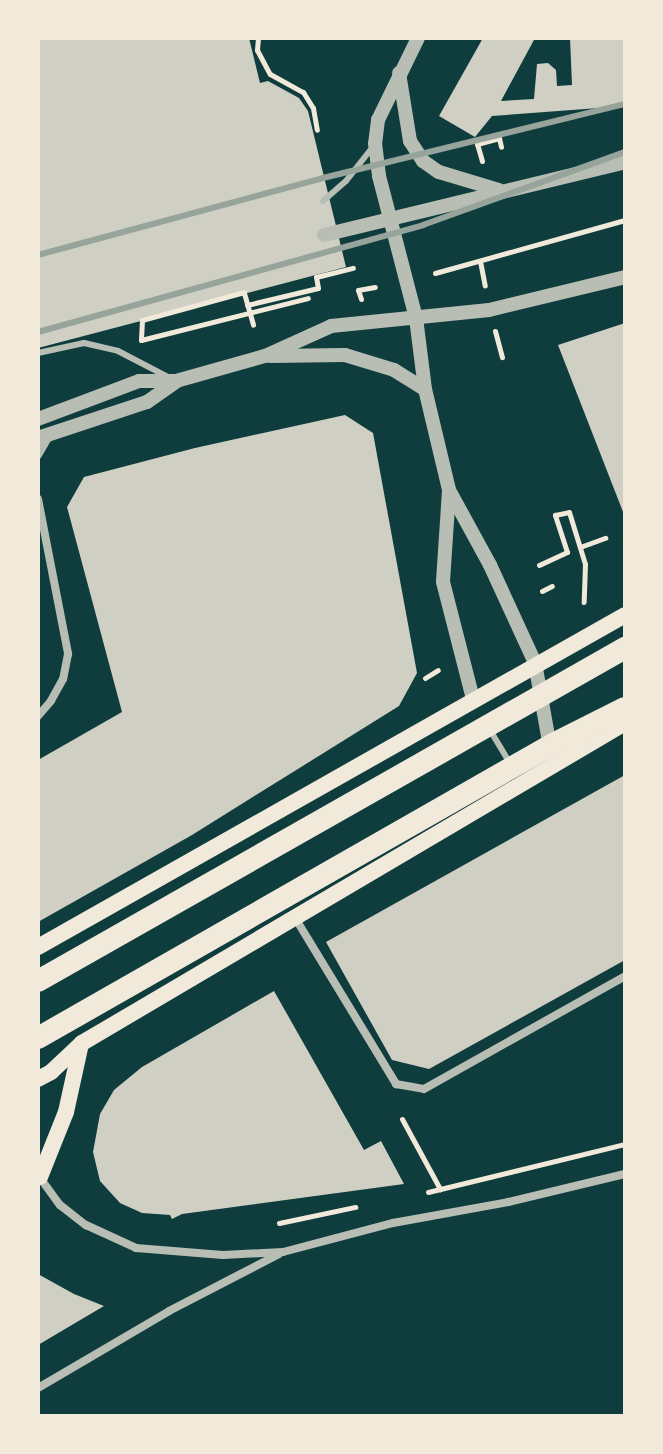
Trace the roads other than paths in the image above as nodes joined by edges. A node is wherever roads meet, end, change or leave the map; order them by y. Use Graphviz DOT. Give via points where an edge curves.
graph roads {
  1 [pos="418,38"];
  2 [pos="399,72"];
  3 [pos="375,143"];
  4 [pos="625,162"];
  5 [pos="502,191"];
  6 [pos="323,201"];
  7 [pos="391,218"];
  8 [pos="324,235"];
  9 [pos="625,277"];
  10 [pos="416,318"];
  11 [pos="38,353"];
  12 [pos="265,356"];
  13 [pos="176,381"];
  14 [pos="425,389"];
  15 [pos="38,419"];
  16 [pos="44,437"];
  17 [pos="38,455"];
  18 [pos="449,490"];
  19 [pos="38,499"];
  20 [pos="625,615"];
  21 [pos="625,648"];
  22 [pos="535,663"];
  23 [pos="473,699"];
  24 [pos="625,708"];
  25 [pos="38,716"];
  26 [pos="625,723"];
  27 [pos="553,763"];
  28 [pos="520,782"];
  29 [pos="294,916"];
  30 [pos="38,947"];
  31 [pos="625,976"];
  32 [pos="38,981"];
  33 [pos="38,1026"];
  34 [pos="38,1038"];
  35 [pos="82,1043"];
  36 [pos="38,1079"];
  37 [pos="39,1172"];
  38 [pos="625,1174"];
  39 [pos="283,1252"];
  40 [pos="38,1388"];
  1 -- 2 [label="street"];
  2 -- 3 [label="street" via="378,120"];
  2 -- 5 [label="street" via="410,141 423,161 439,172"];
  3 -- 6 [label="lane"];
  3 -- 7 [label="street"];
  4 -- 5 [label="street"];
  5 -- 7 [label="street"];
  7 -- 8 [label="street"];
  7 -- 10 [label="street"];
  9 -- 10 [label="street" via="489,310"];
  10 -- 12 [label="street" via="331,326"];
  10 -- 14 [label="street"];
  11 -- 13 [label="lane" via="84,343 118,351"];
  12 -- 13 [label="street"];
  12 -- 14 [label="street" via="345,355 394,370"];
  13 -- 15 [label="street" via="139,381"];
  13 -- 16 [label="street" via="147,402"];
  14 -- 18 [label="street"];
  16 -- 17 [label="street"];
  18 -- 22 [label="street"];
  18 -- 23 [label="street" via="443,582"];
  19 -- 25 [label="street" via="68,654 63,679"];
  20 -- 22 [label="main road"];
  21 -- 32 [label="highway"];
  22 -- 23 [label="main road"];
  22 -- 27 [label="street"];
  23 -- 28 [label="lane"];
  23 -- 30 [label="main road"];
  24 -- 34 [label="highway"];
  26 -- 27 [label="main road"];
  27 -- 28 [label="main road"];
  28 -- 29 [label="main road"];
  29 -- 31 [label="street" via="396,1084 424,1089"];
  29 -- 35 [label="main road"];
  33 -- 35 [label="main road"];
  35 -- 36 [label="main road"];
  35 -- 37 [label="main road" via="66,1112"];
  37 -- 39 [label="street" via="60,1205 86,1225 136,1248 184,1254"];
  38 -- 39 [label="street"];
  39 -- 40 [label="street"];
}
